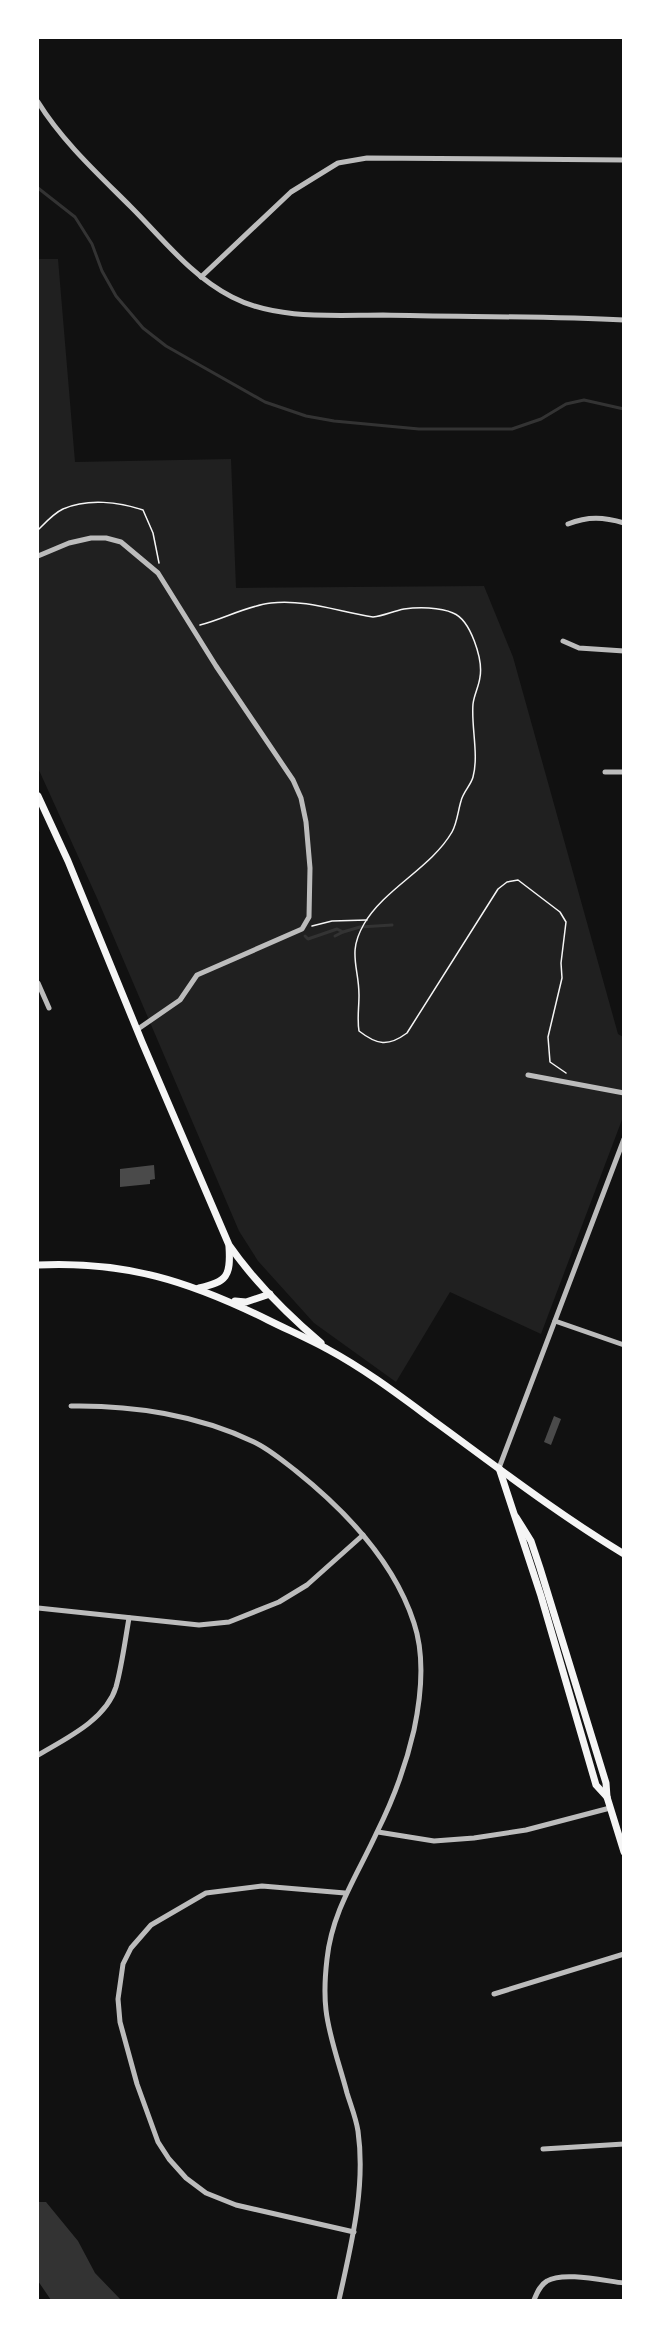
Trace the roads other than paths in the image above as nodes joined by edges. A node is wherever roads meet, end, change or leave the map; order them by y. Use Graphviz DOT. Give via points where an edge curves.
graph roads {
  1 [pos="38,102"];
  2 [pos="624,160"];
  3 [pos="201,277"];
  4 [pos="624,320"];
  5 [pos="624,523"];
  6 [pos="568,524"];
  7 [pos="38,556"];
  8 [pos="563,641"];
  9 [pos="624,651"];
  10 [pos="605,772"];
  11 [pos="624,772"];
  12 [pos="38,796"];
  13 [pos="41,811"];
  14 [pos="38,983"];
  15 [pos="49,1008"];
  16 [pos="138,1029"];
  17 [pos="528,1075"];
  18 [pos="624,1093"];
  19 [pos="624,1139"];
  20 [pos="229,1245"];
  21 [pos="38,1265"];
  22 [pos="199,1288"];
  23 [pos="270,1294"];
  24 [pos="230,1301"];
  25 [pos="555,1321"];
  26 [pos="624,1345"];
  27 [pos="330,1350"];
  28 [pos="71,1406"];
  29 [pos="499,1468"];
  30 [pos="363,1535"];
  31 [pos="624,1554"];
  32 [pos="38,1608"];
  33 [pos="129,1618"];
  34 [pos="38,1755"];
  35 [pos="610,1808"];
  36 [pos="378,1832"];
  37 [pos="624,1852"];
  38 [pos="345,1893"];
  39 [pos="624,1954"];
  40 [pos="494,1994"];
  41 [pos="624,2144"];
  42 [pos="543,2149"];
  43 [pos="354,2232"];
  44 [pos="542,2274"];
  45 [pos="546,2281"];
  46 [pos="624,2283"];
  47 [pos="339,2301"];
  48 [pos="534,2301"];
  1 -- 3 [label="street" via="50,121"];
  2 -- 3 [label="street" via="367,158 338,163 291,192"];
  3 -- 4 [label="street" via="245,303 310,314"];
  5 -- 6 [label="street" via="590,518"];
  7 -- 16 [label="street" via="69,543 106,538 121,542 158,573 301,798 310,868 309,917 302,930 197,975 180,1000"];
  8 -- 9 [label="street" via="579,648"];
  10 -- 11 [label="street"];
  12 -- 13 [label="main road"];
  13 -- 16 [label="main road"];
  14 -- 15 [label="street"];
  16 -- 20 [label="main road"];
  17 -- 18 [label="street"];
  19 -- 25 [label="street"];
  20 -- 22 [label="main road" via="228,1274 220,1282"];
  20 -- 23 [label="main road"];
  21 -- 22 [label="main road" via="118,1267"];
  22 -- 24 [label="main road"];
  23 -- 24 [label="main road" via="246,1302"];
  23 -- 27 [label="main road"];
  24 -- 27 [label="main road"];
  25 -- 26 [label="street"];
  25 -- 29 [label="street"];
  27 -- 29 [label="main road"];
  28 -- 30 [label="street" via="167,1414 215,1426 256,1443 313,1485"];
  29 -- 31 [label="main road"];
  29 -- 35 [label="main road" via="596,1785 607,1797"];
  30 -- 33 [label="street" via="307,1585 254,1614 199,1625"];
  30 -- 36 [label="street" via="402,1593 419,1651 420,1690 414,1729"];
  32 -- 33 [label="street"];
  33 -- 34 [label="street" via="116,1689 106,1705 73,1734"];
  35 -- 36 [label="street" via="526,1830 474,1838 434,1841"];
  35 -- 37 [label="main road"];
  36 -- 38 [label="street"];
  38 -- 43 [label="street" via="333,1927 325,1984 326,2013 358,2127 361,2159"];
  38 -- 43 [label="street" via="262,1886 206,1893 151,1925 131,1948 123,1964 117,1999 137,2084 158,2142 186,2178 206,2193 236,2205"];
  39 -- 40 [label="street"];
  41 -- 42 [label="street"];
  43 -- 47 [label="street"];
  44 -- 45 [label="street"];
  45 -- 46 [label="street" via="564,2277"];
  45 -- 48 [label="street"];
}
